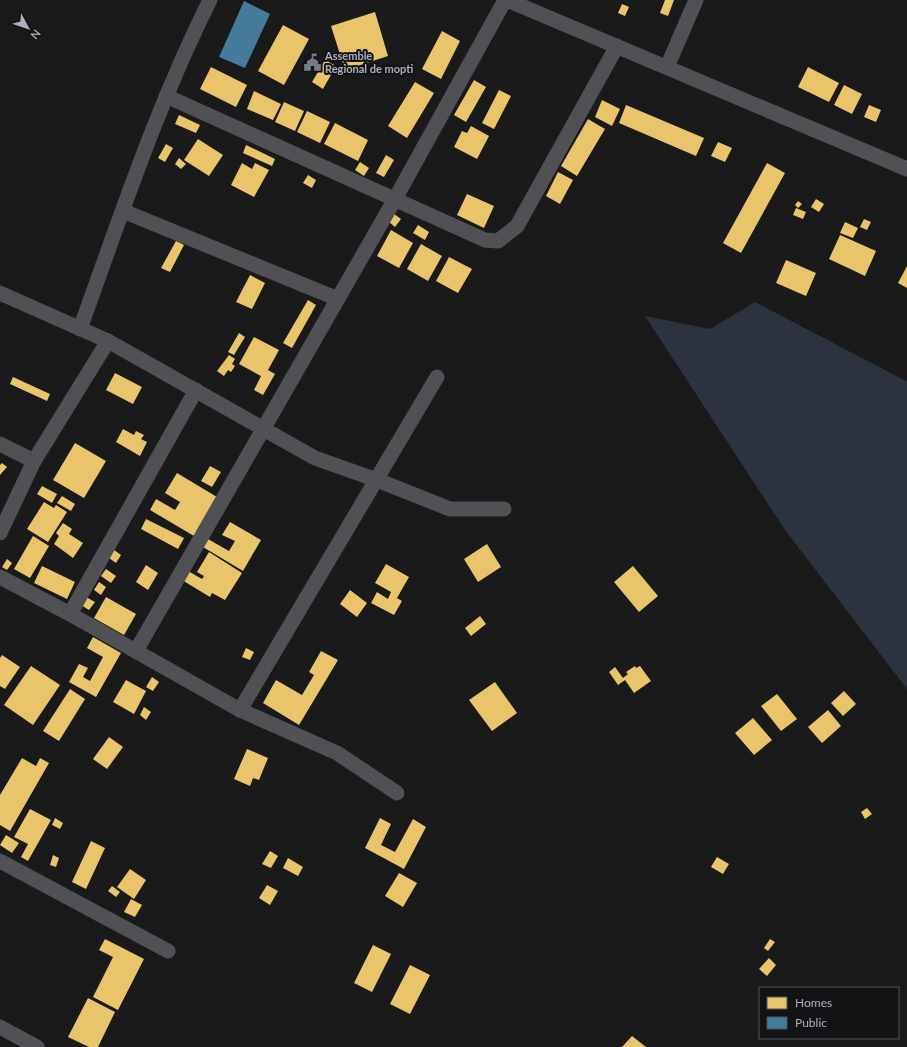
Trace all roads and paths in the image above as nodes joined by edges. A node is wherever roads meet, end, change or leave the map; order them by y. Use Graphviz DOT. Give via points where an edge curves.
graph roads {
  1 [pos="210,0"];
  2 [pos="506,0"];
  3 [pos="696,0"];
  4 [pos="617,46"];
  5 [pos="667,67"];
  6 [pos="166,96"];
  7 [pos="907,169"];
  8 [pos="395,199"];
  9 [pos="123,211"];
  10 [pos="0,293"];
  11 [pos="338,299"];
  12 [pos="80,329"];
  13 [pos="108,341"];
  14 [pos="437,377"];
  15 [pos="196,390"];
  16 [pos="263,428"];
  17 [pos="0,444"];
  18 [pos="34,461"];
  19 [pos="376,480"];
  20 [pos="504,509"];
  21 [pos="0,533"];
  22 [pos="0,577"];
  23 [pos="70,614"];
  24 [pos="136,651"];
  25 [pos="240,710"];
  26 [pos="397,793"];
  27 [pos="0,861"];
  28 [pos="168,951"];
  29 [pos="0,1028"];
  30 [pos="37,1047"];
  1 -- 6 [label="street"];
  2 -- 4 [label="street"];
  2 -- 8 [label="street"];
  3 -- 5 [label="street"];
  4 -- 5 [label="street"];
  4 -- 8 [label="street" via="518,226 509,234 498,241 485,240"];
  5 -- 7 [label="street"];
  6 -- 8 [label="street"];
  6 -- 9 [label="street"];
  8 -- 11 [label="street"];
  9 -- 11 [label="street"];
  9 -- 12 [label="street"];
  10 -- 12 [label="street"];
  11 -- 16 [label="street"];
  12 -- 13 [label="street"];
  13 -- 15 [label="street"];
  13 -- 18 [label="street"];
  14 -- 19 [label="street"];
  15 -- 16 [label="street"];
  15 -- 23 [label="street"];
  16 -- 19 [label="street" via="315,458"];
  16 -- 24 [label="street"];
  17 -- 18 [label="street"];
  18 -- 21 [label="street"];
  19 -- 20 [label="street" via="450,510"];
  19 -- 25 [label="street"];
  22 -- 23 [label="street"];
  23 -- 24 [label="street"];
  24 -- 25 [label="street"];
  25 -- 26 [label="street" via="337,753"];
  27 -- 28 [label="street"];
  29 -- 30 [label="street"];
}
